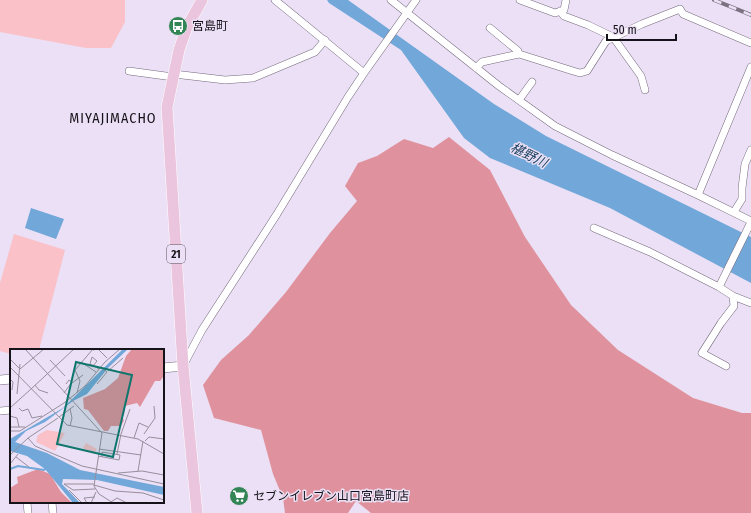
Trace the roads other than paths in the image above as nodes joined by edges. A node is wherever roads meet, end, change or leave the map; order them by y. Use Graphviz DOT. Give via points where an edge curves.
graph roads {
  1 [pos="202,0"];
  2 [pos="275,0"];
  3 [pos="391,0"];
  4 [pos="416,0"];
  5 [pos="520,0"];
  6 [pos="566,0"];
  7 [pos="560,11"];
  8 [pos="404,15"];
  9 [pos="490,28"];
  10 [pos="613,37"];
  11 [pos="325,40"];
  12 [pos="751,42"];
  13 [pos="519,54"];
  14 [pos="751,67"];
  15 [pos="476,68"];
  16 [pos="129,70"];
  17 [pos="366,71"];
  18 [pos="173,76"];
  19 [pos="532,82"];
  20 [pos="645,90"];
  21 [pos="519,100"];
  22 [pos="751,150"];
  23 [pos="749,160"];
  24 [pos="698,195"];
  25 [pos="734,212"];
  26 [pos="750,223"];
  27 [pos="594,228"];
  28 [pos="720,286"];
  29 [pos="734,296"];
  30 [pos="751,303"];
  31 [pos="183,366"];
  32 [pos="726,366"];
  33 [pos="164,368"];
  34 [pos="10,379"];
  35 [pos="0,380"];
  36 [pos="10,410"];
  37 [pos="0,411"];
  38 [pos="27,503"];
  39 [pos="52,503"];
  40 [pos="28,513"];
  41 [pos="53,513"];
  42 [pos="197,513"];
  1 -- 18 [label="main road, 21" via="187,27"];
  2 -- 11 [label="street"];
  3 -- 8 [label="street"];
  4 -- 8 [label="street"];
  5 -- 7 [label="street" via="555,13"];
  6 -- 7 [label="street" via="564,10"];
  7 -- 10 [label="street" via="564,16"];
  8 -- 15 [label="street"];
  8 -- 17 [label="street"];
  9 -- 13 [label="street"];
  10 -- 12 [label="street" via="680,9 684,14"];
  10 -- 13 [label="street" via="606,41 587,71 580,73"];
  10 -- 20 [label="street" via="641,76"];
  11 -- 17 [label="street"];
  11 -- 18 [label="street" via="315,52 253,78 225,80"];
  13 -- 15 [label="street" via="482,62"];
  14 -- 24 [label="street"];
  15 -- 21 [label="street"];
  16 -- 18 [label="street"];
  17 -- 31 [label="street" via="202,330"];
  18 -- 31 [label="main road, 21" via="168,106"];
  19 -- 21 [label="street"];
  21 -- 24 [label="street" via="555,126"];
  22 -- 23 [label="street"];
  23 -- 25 [label="street" via="745,164 742,199"];
  24 -- 25 [label="street"];
  25 -- 26 [label="street"];
  26 -- 28 [label="street"];
  27 -- 28 [label="street"];
  28 -- 29 [label="street"];
  29 -- 30 [label="street"];
  29 -- 32 [label="street" via="734,306 702,353"];
  31 -- 33 [label="street"];
  31 -- 42 [label="main road, 21"];
  34 -- 35 [label="street"];
  36 -- 37 [label="street"];
  38 -- 40 [label="street"];
  39 -- 41 [label="street"];
}
